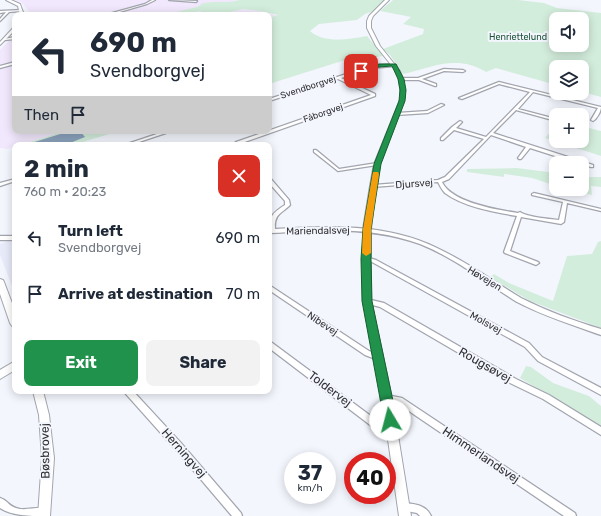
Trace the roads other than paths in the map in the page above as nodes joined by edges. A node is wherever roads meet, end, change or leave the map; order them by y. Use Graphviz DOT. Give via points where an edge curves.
graph roads {
  1 [pos="8,0"];
  2 [pos="154,0"];
  3 [pos="170,0"];
  4 [pos="387,0"];
  5 [pos="196,1"];
  6 [pos="0,12"];
  7 [pos="8,12"];
  8 [pos="12,12"];
  9 [pos="22,12"];
  10 [pos="117,12"];
  11 [pos="0,20"];
  12 [pos="12,31"];
  13 [pos="12,38"];
  14 [pos="5,39"];
  15 [pos="0,44"];
  16 [pos="12,64"];
  17 [pos="394,65"];
  18 [pos="0,67"];
  19 [pos="463,71"];
  20 [pos="338,78"];
  21 [pos="401,79"];
  22 [pos="420,79"];
  23 [pos="435,85"];
  24 [pos="533,91"];
  25 [pos="461,98"];
  26 [pos="272,99"];
  27 [pos="442,105"];
  28 [pos="600,108"];
  29 [pos="515,109"];
  30 [pos="397,114"];
  31 [pos="549,118"];
  32 [pos="593,120"];
  33 [pos="460,122"];
  34 [pos="453,128"];
  35 [pos="272,131"];
  36 [pos="161,134"];
  37 [pos="263,134"];
  38 [pos="490,134"];
  39 [pos="486,138"];
  40 [pos="442,139"];
  41 [pos="135,142"];
  42 [pos="240,142"];
  43 [pos="529,146"];
  44 [pos="315,151"];
  45 [pos="560,156"];
  46 [pos="520,158"];
  47 [pos="377,164"];
  48 [pos="12,181"];
  49 [pos="438,181"];
  50 [pos="272,184"];
  51 [pos="0,185"];
  52 [pos="373,186"];
  53 [pos="534,194"];
  54 [pos="565,202"];
  55 [pos="601,210"];
  56 [pos="520,214"];
  57 [pos="272,218"];
  58 [pos="367,229"];
  59 [pos="272,231"];
  60 [pos="0,238"];
  61 [pos="12,238"];
  62 [pos="366,259"];
  63 [pos="536,262"];
  64 [pos="0,282"];
  65 [pos="272,289"];
  66 [pos="367,301"];
  67 [pos="12,315"];
  68 [pos="601,332"];
  69 [pos="272,346"];
  70 [pos="378,357"];
  71 [pos="12,367"];
  72 [pos="0,375"];
  73 [pos="601,392"];
  74 [pos="39,394"];
  75 [pos="131,394"];
  76 [pos="387,398"];
  77 [pos="601,431"];
  78 [pos="392,432"];
  79 [pos="0,502"];
  80 [pos="405,512"];
  81 [pos="44,514"];
  82 [pos="238,516"];
  83 [pos="427,516"];
  84 [pos="572,516"];
  1 -- 9 [label="street" via="19,5"];
  2 -- 10 [label="street"];
  3 -- 5 [label="street"];
  4 -- 17 [label="street" via="374,12 369,21 369,28 378,46"];
  6 -- 7 [label="street"];
  7 -- 8 [label="street"];
  7 -- 11 [label="street"];
  12 -- 14 [label="street"];
  13 -- 14 [label="street"];
  14 -- 15 [label="street"];
  16 -- 18 [label="street"];
  17 -- 20 [label="street, Svendborgvej" via="372,67"];
  17 -- 21 [label="street"];
  19 -- 22 [label="street" via="444,70"];
  20 -- 26 [label="street, Svendborgvej"];
  20 -- 35 [label="street, Fåborgvej" via="374,96"];
  21 -- 22 [label="street"];
  21 -- 30 [label="street" via="402,97"];
  22 -- 23 [label="street"];
  24 -- 25 [label="street" via="496,82"];
  24 -- 28 [label="street"];
  24 -- 29 [label="street, Djursvej"];
  27 -- 30 [label="street" via="428,112"];
  28 -- 32 [label="street"];
  29 -- 31 [label="street"];
  29 -- 38 [label="street, Djursvej"];
  30 -- 47 [label="street"];
  33 -- 34 [label="street"];
  34 -- 39 [label="street"];
  34 -- 40 [label="street"];
  36 -- 41 [label="street"];
  37 -- 42 [label="street, Fåborgvej"];
  38 -- 39 [label="street, Djursvej"];
  38 -- 43 [label="street"];
  39 -- 49 [label="street, Djursvej" via="450,176"];
  43 -- 45 [label="street"];
  43 -- 46 [label="street"];
  44 -- 47 [label="street" via="338,170"];
  47 -- 52 [label="street"];
  48 -- 51 [label="street"];
  49 -- 52 [label="street, Djursvej"];
  49 -- 56 [label="street" via="445,191 465,202"];
  50 -- 57 [label="street" via="288,205"];
  52 -- 58 [label="street"];
  53 -- 54 [label="street"];
  54 -- 55 [label="street"];
  54 -- 56 [label="street" via="561,222"];
  56 -- 63 [label="street" via="507,252"];
  58 -- 59 [label="street, Mariendalsvej"];
  58 -- 62 [label="street"];
  58 -- 68 [label="street, Høvejen" via="422,243 521,300 553,315"];
  60 -- 61 [label="street"];
  62 -- 66 [label="street"];
  62 -- 73 [label="street, Molsvej" via="374,261 527,345 540,359"];
  64 -- 67 [label="street"];
  65 -- 70 [label="street, Nibevej" via="367,353"];
  66 -- 70 [label="street"];
  66 -- 77 [label="street, Rougsøvej" via="382,305 513,381 546,397"];
  69 -- 78 [label="street, Toldervej" via="381,428"];
  70 -- 76 [label="street"];
  71 -- 72 [label="street"];
  74 -- 81 [label="street, Bøsbrovej" via="44,415 48,458"];
  75 -- 82 [label="street, Herningvej"];
  76 -- 78 [label="street"];
  76 -- 84 [label="street, Himmerlandsvej" via="398,400"];
  78 -- 80 [label="street"];
  79 -- 81 [label="street, Bøsbrovej" via="14,512"];
  80 -- 83 [label="street" via="419,509"];
}
